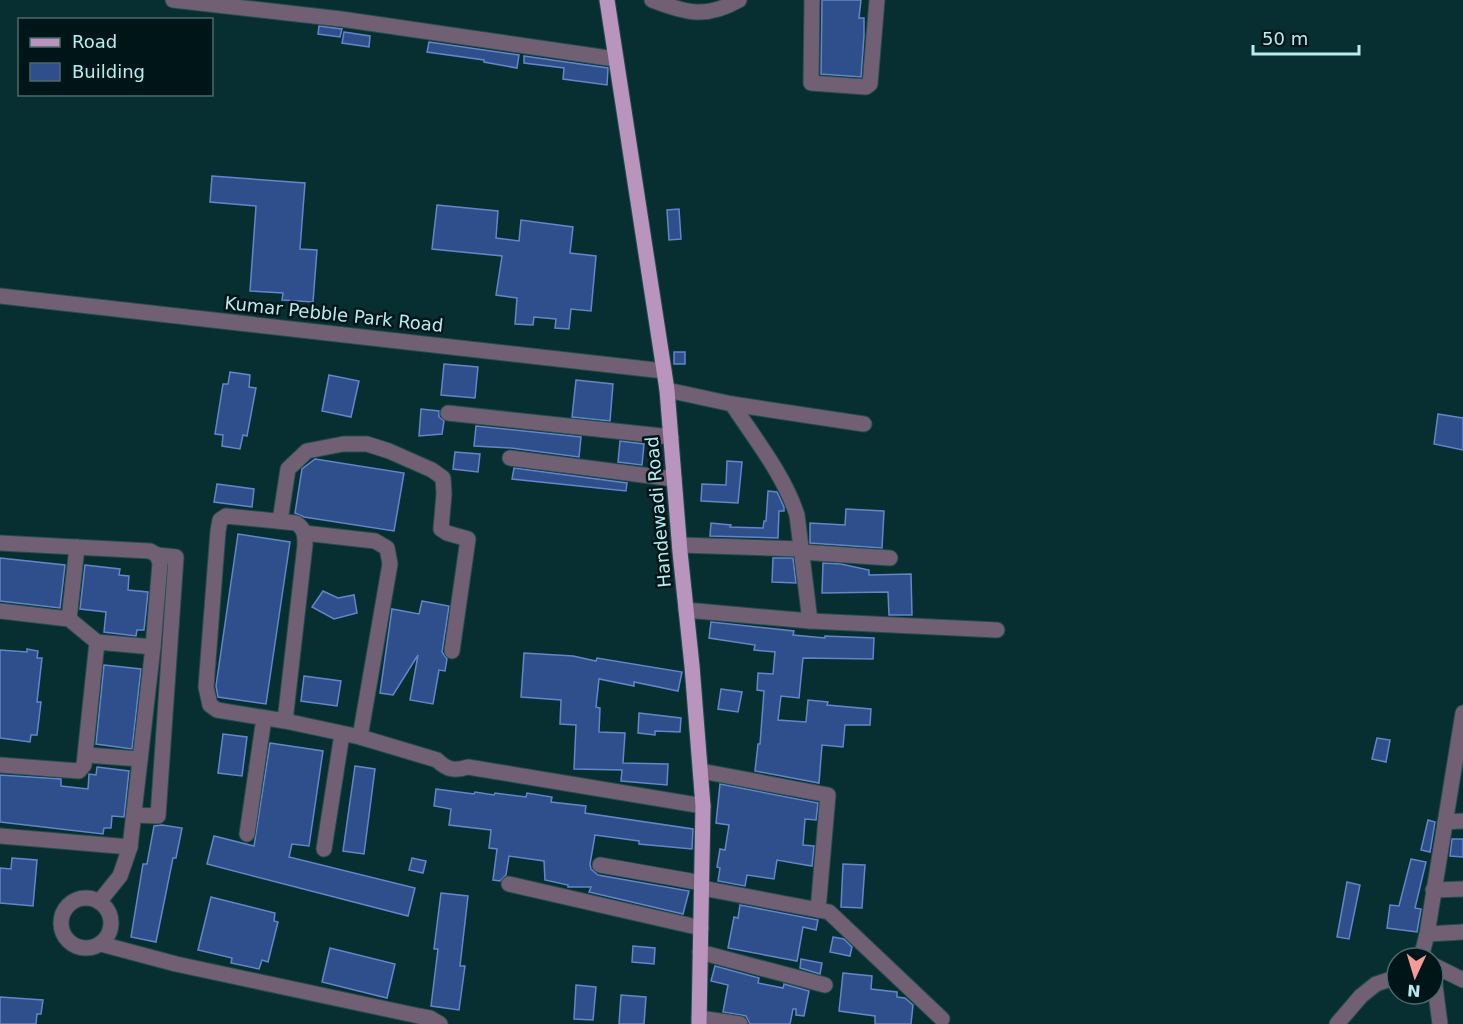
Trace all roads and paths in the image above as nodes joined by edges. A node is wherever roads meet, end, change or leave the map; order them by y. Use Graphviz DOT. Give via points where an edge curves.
graph roads {
  1 [pos="173,0"];
  2 [pos="607,0"];
  3 [pos="652,0"];
  4 [pos="739,0"];
  5 [pos="812,0"];
  6 [pos="877,0"];
  7 [pos="615,58"];
  8 [pos="0,296"];
  9 [pos="664,371"];
  10 [pos="667,390"];
  11 [pos="732,404"];
  12 [pos="448,413"];
  13 [pos="864,424"];
  14 [pos="671,437"];
  15 [pos="510,458"];
  16 [pos="674,479"];
  17 [pos="280,521"];
  18 [pos="304,533"];
  19 [pos="0,543"];
  20 [pos="680,545"];
  21 [pos="77,547"];
  22 [pos="801,550"];
  23 [pos="157,555"];
  24 [pos="890,558"];
  25 [pos="686,610"];
  26 [pos="0,611"];
  27 [pos="69,619"];
  28 [pos="810,621"];
  29 [pos="997,630"];
  30 [pos="97,642"];
  31 [pos="153,647"];
  32 [pos="453,651"];
  33 [pos="1463,713"];
  34 [pos="264,718"];
  35 [pos="285,722"];
  36 [pos="342,734"];
  37 [pos="360,737"];
  38 [pos="87,755"];
  39 [pos="140,759"];
  40 [pos="0,765"];
  41 [pos="701,771"];
  42 [pos="703,806"];
  43 [pos="134,815"];
  44 [pos="1463,821"];
  45 [pos="1445,822"];
  46 [pos="248,834"];
  47 [pos="0,836"];
  48 [pos="130,847"];
  49 [pos="324,849"];
  50 [pos="600,865"];
  51 [pos="509,884"];
  52 [pos="702,886"];
  53 [pos="1463,889"];
  54 [pos="1433,890"];
  55 [pos="99,902"];
  56 [pos="818,910"];
  57 [pos="701,928"];
  58 [pos="1463,932"];
  59 [pos="1427,934"];
  60 [pos="101,944"];
  61 [pos="1424,946"];
  62 [pos="700,952"];
  63 [pos="1445,971"];
  64 [pos="1463,980"];
  65 [pos="1385,981"];
  66 [pos="825,985"];
  67 [pos="1438,1006"];
  68 [pos="699,1021"];
  69 [pos="943,1022"];
  70 [pos="440,1024"];
  71 [pos="740,1024"];
  72 [pos="1337,1024"];
  73 [pos="1440,1024"];
  1 -- 7 [label="street" via="341,19"];
  2 -- 7 [label="main road, Handewadi Road"];
  3 -- 4 [label="street" via="701,14"];
  5 -- 6 [label="street" via="811,83 866,87 870,84"];
  7 -- 9 [label="main road, Handewadi Road"];
  8 -- 9 [label="street, Kumar Pebble Park Road"];
  9 -- 10 [label="main road, Handewadi Road"];
  10 -- 11 [label="street"];
  10 -- 14 [label="main road, Handewadi Road"];
  11 -- 13 [label="street"];
  11 -- 22 [label="street" via="793,503"];
  12 -- 14 [label="street"];
  14 -- 16 [label="main road, Handewadi Road"];
  15 -- 16 [label="street"];
  16 -- 20 [label="main road, Handewadi Road"];
  17 -- 18 [label="street" via="296,523"];
  17 -- 32 [label="street" via="288,469 307,451 367,444 443,478 441,530 468,539"];
  17 -- 34 [label="street" via="226,516 220,519 218,531 207,697 217,710"];
  18 -- 35 [label="street"];
  18 -- 37 [label="street" via="375,540 387,548 390,564"];
  19 -- 21 [label="street"];
  20 -- 22 [label="street"];
  20 -- 25 [label="main road, Handewadi Road"];
  21 -- 23 [label="street" via="142,550"];
  21 -- 27 [label="street"];
  22 -- 24 [label="street"];
  22 -- 28 [label="street"];
  23 -- 31 [label="street" via="160,571"];
  23 -- 43 [label="street" via="176,557 158,816"];
  25 -- 28 [label="street"];
  25 -- 41 [label="main road, Handewadi Road"];
  26 -- 27 [label="street"];
  27 -- 30 [label="street"];
  28 -- 29 [label="street"];
  30 -- 31 [label="street"];
  30 -- 38 [label="street"];
  31 -- 39 [label="street"];
  33 -- 45 [label="street"];
  34 -- 35 [label="street"];
  34 -- 46 [label="street"];
  35 -- 36 [label="street"];
  36 -- 37 [label="street"];
  36 -- 49 [label="street"];
  37 -- 42 [label="street" via="437,760 446,768 468,768"];
  38 -- 39 [label="street"];
  38 -- 40 [label="street" via="79,771"];
  39 -- 43 [label="street"];
  41 -- 42 [label="main road, Handewadi Road"];
  41 -- 56 [label="street" via="828,795"];
  42 -- 52 [label="main road, Handewadi Road"];
  43 -- 48 [label="street"];
  44 -- 45 [label="street"];
  45 -- 54 [label="street"];
  47 -- 48 [label="street"];
  48 -- 55 [label="street" via="120,876"];
  50 -- 52 [label="street"];
  51 -- 57 [label="street"];
  52 -- 56 [label="street"];
  52 -- 57 [label="main road, Handewadi Road"];
  53 -- 54 [label="street"];
  54 -- 59 [label="street"];
  55 -- 60 [label="street" via="111,917 108,937"];
  55 -- 60 [label="street" via="80,898 71,903 64,910 61,929 73,945 92,948"];
  56 -- 69 [label="street" via="829,912"];
  57 -- 62 [label="main road, Handewadi Road"];
  58 -- 59 [label="street"];
  59 -- 61 [label="street"];
  60 -- 70 [label="street" via="176,964 430,1018"];
  62 -- 66 [label="street"];
  62 -- 68 [label="main road, Handewadi Road"];
  63 -- 64 [label="street"];
  65 -- 72 [label="street" via="1360,996"];
  67 -- 73 [label="street"];
  68 -- 71 [label="street"];
}
